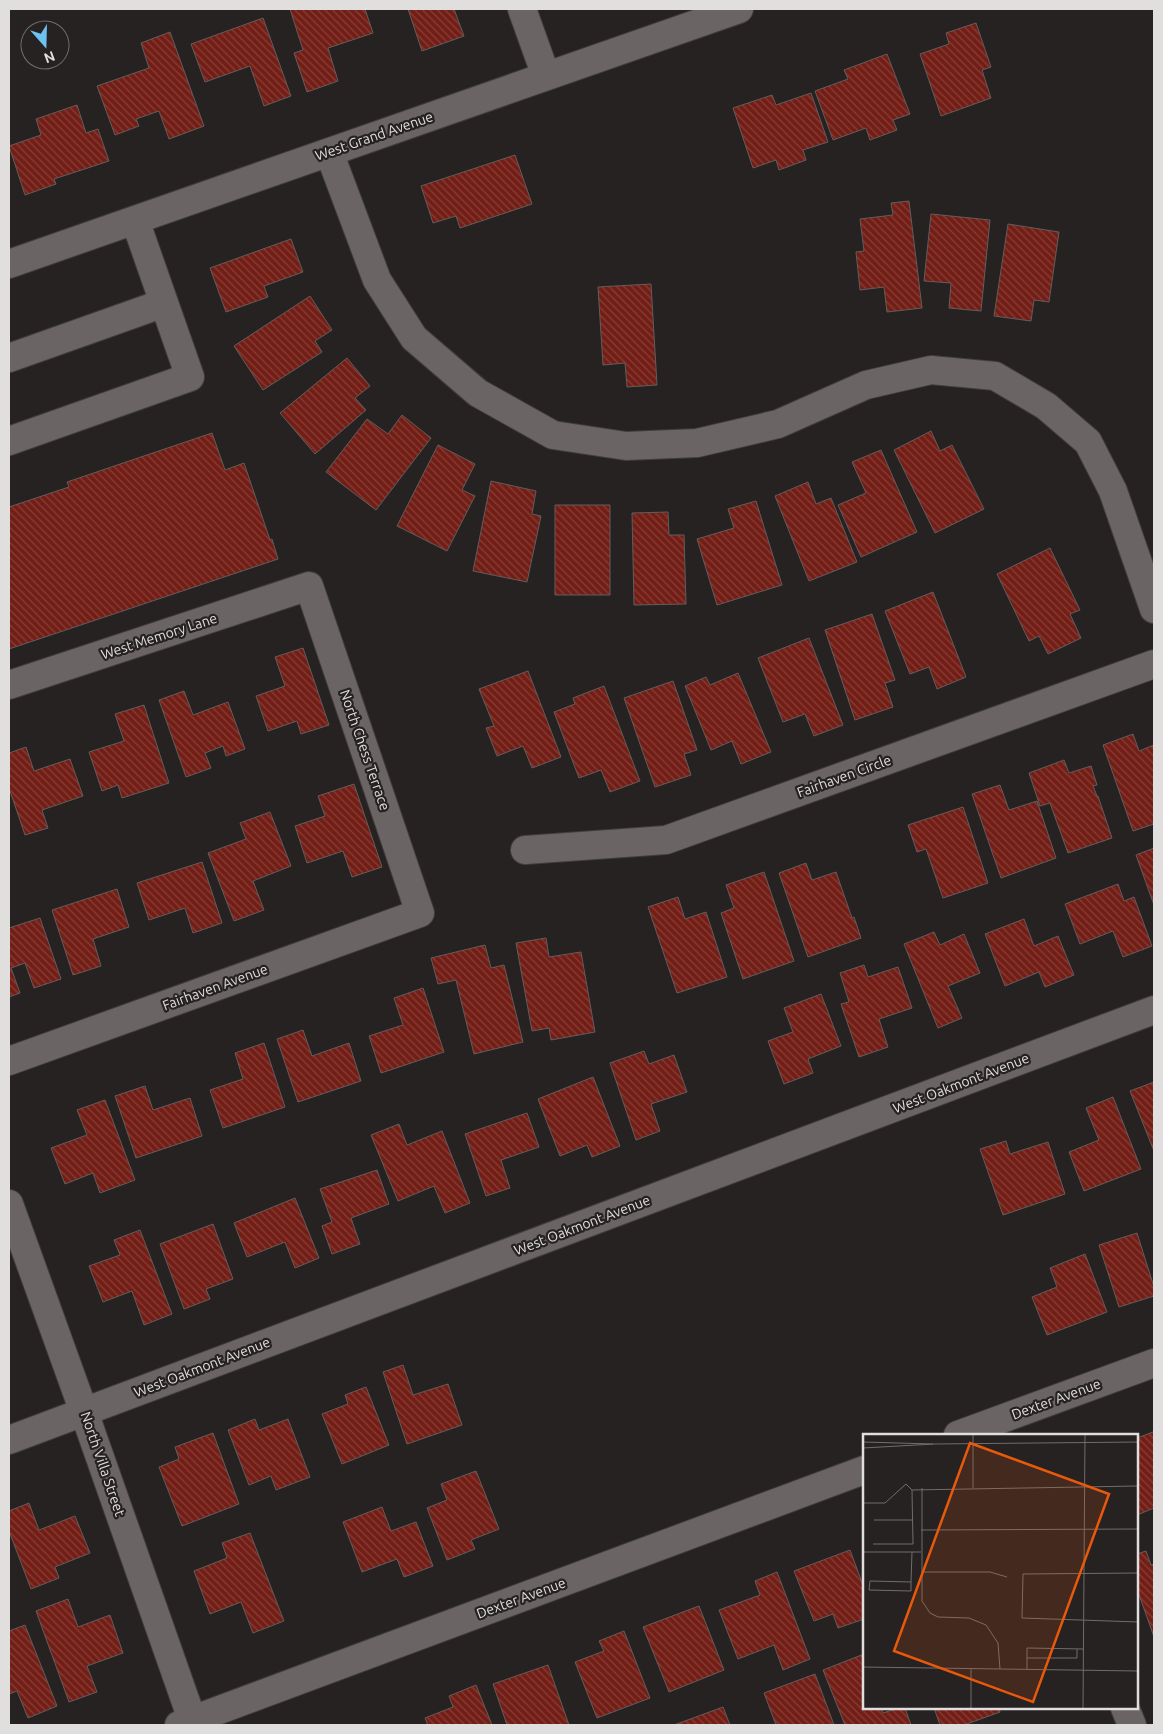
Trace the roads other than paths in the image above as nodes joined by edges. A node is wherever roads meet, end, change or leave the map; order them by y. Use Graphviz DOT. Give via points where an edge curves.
graph roads {
  1 [pos="522,9"];
  2 [pos="739,9"];
  3 [pos="546,76"];
  4 [pos="329,152"];
  5 [pos="135,220"];
  6 [pos="9,264"];
  7 [pos="164,303"];
  8 [pos="9,358"];
  9 [pos="11,432"];
  10 [pos="309,586"];
  11 [pos="1154,609"];
  12 [pos="1154,664"];
  13 [pos="9,685"];
  14 [pos="525,850"];
  15 [pos="420,913"];
  16 [pos="1154,1010"];
  17 [pos="9,1061"];
  18 [pos="9,1204"];
  19 [pos="1154,1363"];
  20 [pos="84,1412"];
  21 [pos="1018,1425"];
  22 [pos="964,1434"];
  23 [pos="9,1440"];
  24 [pos="863,1470"];
  25 [pos="1125,1709"];
  26 [pos="188,1724"];
  27 [pos="1132,1725"];
  1 -- 3 [label="street"];
  2 -- 3 [label="street, West Grand Avenue"];
  3 -- 4 [label="street, West Grand Avenue"];
  4 -- 5 [label="street, West Grand Avenue"];
  4 -- 11 [label="street" via="377,280 414,338 478,393 553,435 626,446 697,443 778,424 866,385 931,370 995,376 1046,406 1088,442 1113,491"];
  5 -- 6 [label="street, West Grand Avenue"];
  5 -- 7 [label="street"];
  7 -- 8 [label="street"];
  7 -- 9 [label="street" via="190,377"];
  10 -- 13 [label="street, West Memory Lane"];
  10 -- 15 [label="street, North Chess Terrace"];
  12 -- 14 [label="street, Fairhaven Circle" via="666,840"];
  15 -- 17 [label="street, Fairhaven Avenue"];
  16 -- 20 [label="street, West Oakmont Avenue"];
  18 -- 20 [label="street, North Villa Street"];
  19 -- 21 [label="street, Dexter Avenue"];
  20 -- 23 [label="street, West Oakmont Avenue"];
  20 -- 26 [label="street, North Villa Street"];
  21 -- 22 [label="street, Dexter Avenue"];
  24 -- 26 [label="street, Dexter Avenue"];
  25 -- 27 [label="street"];
}
